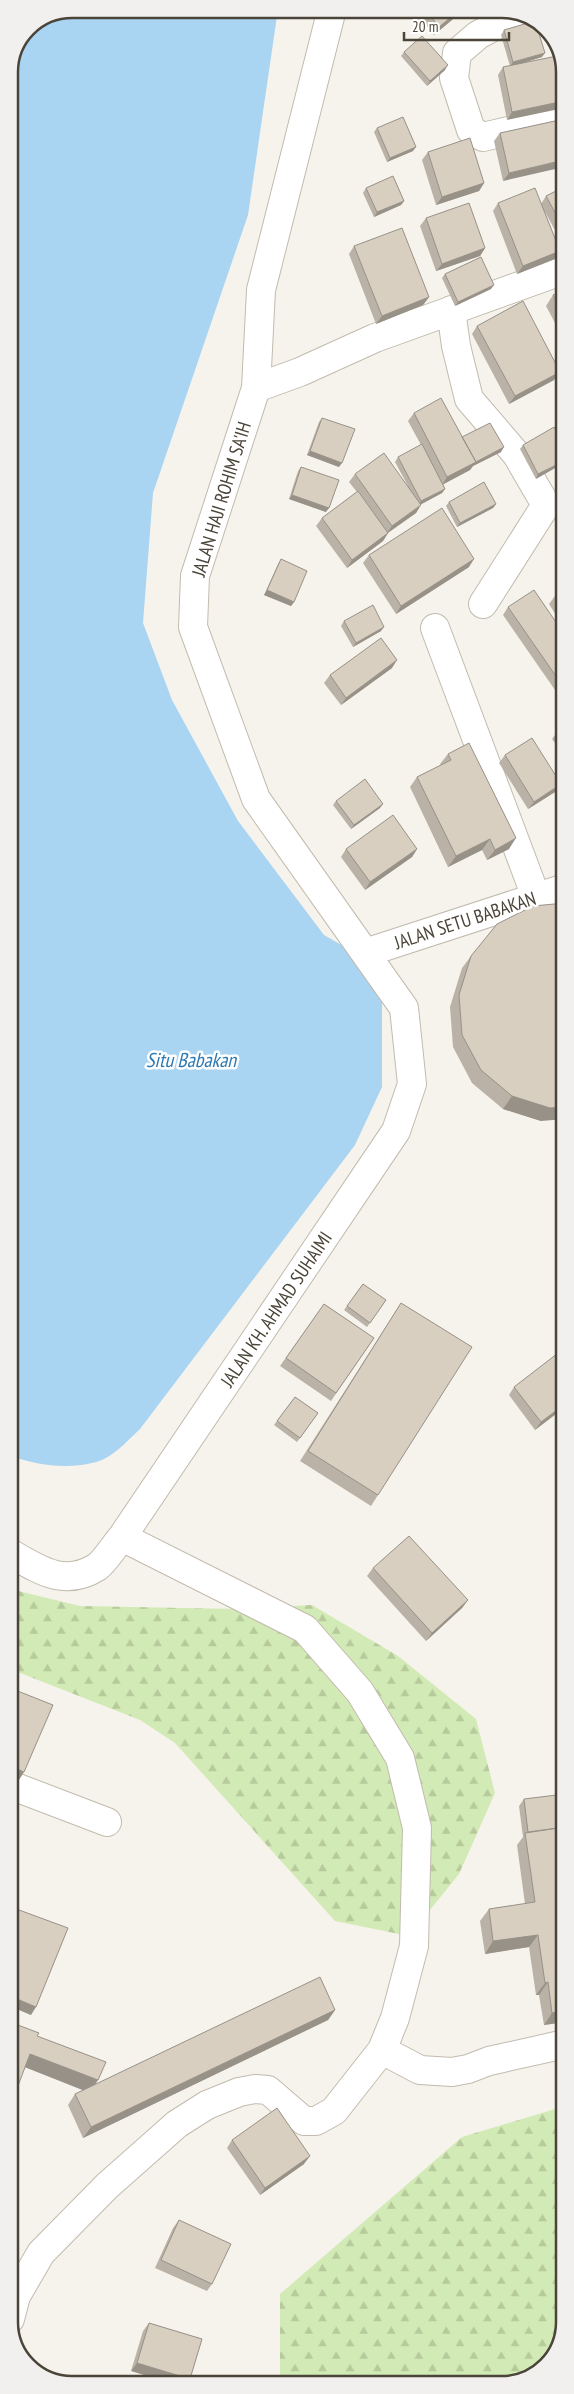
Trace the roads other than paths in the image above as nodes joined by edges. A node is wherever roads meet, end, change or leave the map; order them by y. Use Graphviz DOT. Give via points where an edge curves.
graph roads {
  1 [pos="330,18"];
  2 [pos="510,18"];
  3 [pos="556,120"];
  4 [pos="556,273"];
  5 [pos="451,310"];
  6 [pos="256,388"];
  7 [pos="483,604"];
  8 [pos="435,628"];
  9 [pos="556,891"];
  10 [pos="536,897"];
  11 [pos="365,953"];
  12 [pos="122,1537"];
  13 [pos="18,1557"];
  14 [pos="18,1789"];
  15 [pos="107,1822"];
  16 [pos="556,2046"];
  17 [pos="391,2055"];
  18 [pos="18,2292"];
  1 -- 6 [label="street, JALAN HAJI ROHIM SA'IH" via="261,290"];
  2 -- 3 [label="street" via="478,36 458,53 454,78 471,130 484,137"];
  4 -- 5 [label="street"];
  5 -- 6 [label="street"];
  5 -- 7 [label="street" via="456,346 470,399 517,455 546,505"];
  6 -- 11 [label="street, JALAN HAJI ROHIM SA'IH" via="195,576 193,627 256,799"];
  8 -- 10 [label="street"];
  9 -- 10 [label="street, JALAN SETU BABAKAN"];
  10 -- 11 [label="street, JALAN SETU BABAKAN"];
  11 -- 12 [label="street, JALAN KH. AHMAD SUHAIMI" via="404,1008 412,1084 396,1131"];
  12 -- 13 [label="street, JALAN KH. AHMAD SUHAIMI" via="96,1567 61,1576 50,1575"];
  12 -- 17 [label="street" via="305,1629 360,1692 400,1758 417,1828 414,1946 395,2018"];
  14 -- 15 [label="street"];
  16 -- 17 [label="street" via="452,2072 420,2070"];
  17 -- 18 [label="street" via="334,2111 316,2121 304,2121 268,2090 255,2089 238,2092 207,2105 177,2124 106,2186 40,2253"];
}
